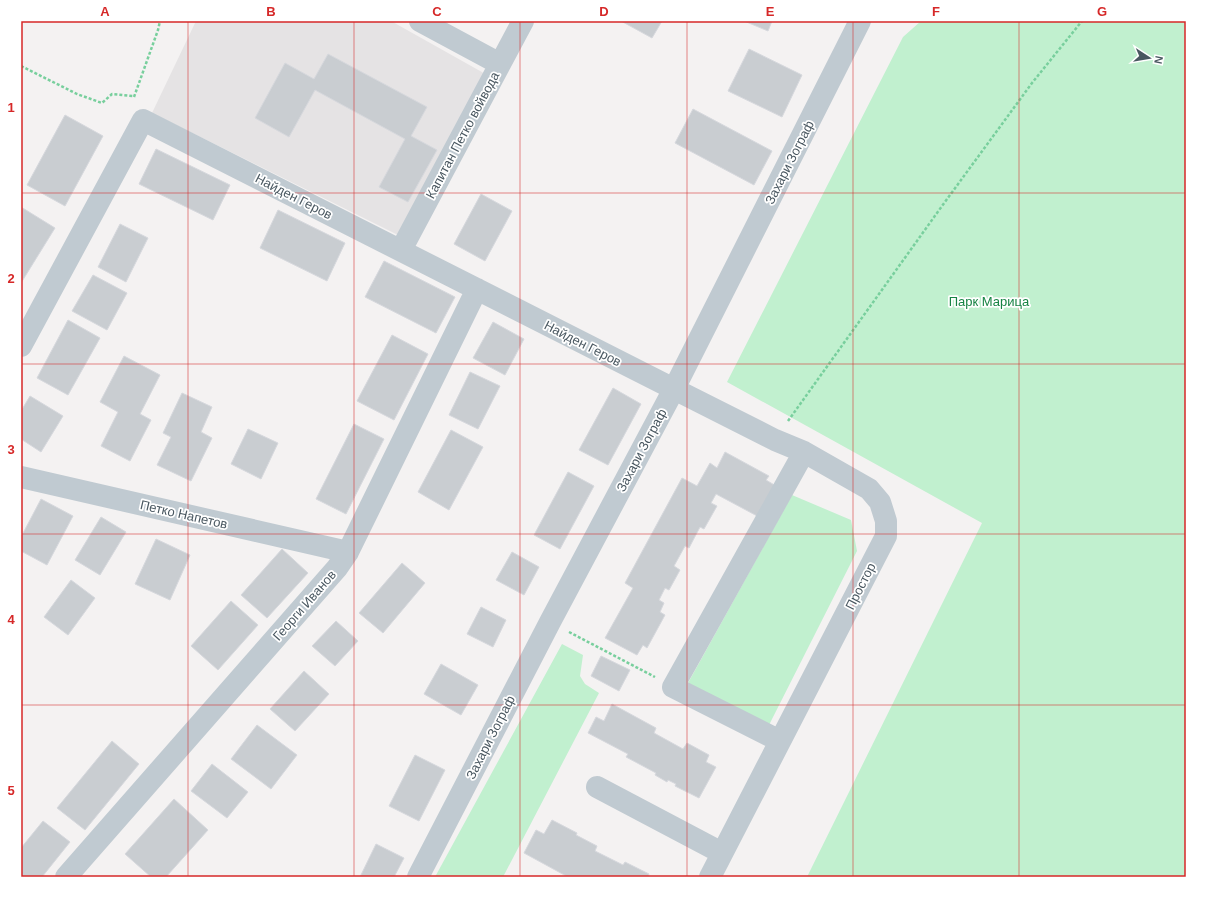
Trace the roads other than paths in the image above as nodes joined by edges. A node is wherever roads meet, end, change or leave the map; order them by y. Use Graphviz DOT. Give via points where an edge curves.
graph roads {
  1 [pos="420,21"];
  2 [pos="523,21"];
  3 [pos="860,21"];
  4 [pos="500,64"];
  5 [pos="401,250"];
  6 [pos="477,289"];
  7 [pos="21,346"];
  8 [pos="674,389"];
  9 [pos="804,452"];
  10 [pos="21,477"];
  11 [pos="348,552"];
  12 [pos="780,741"];
  13 [pos="597,786"];
  14 [pos="722,853"];
  15 [pos="66,877"];
  16 [pos="418,877"];
  17 [pos="710,877"];
  1 -- 4 [label="street"];
  2 -- 4 [label="street, Капитан Петко войвода"];
  3 -- 8 [label="street, Захари Зограф"];
  4 -- 5 [label="street, Капитан Петко войвода"];
  5 -- 6 [label="street, Найден Геров"];
  5 -- 7 [label="street, Найден Геров" via="143,120"];
  6 -- 8 [label="street, Найден Геров"];
  6 -- 11 [label="street, Георги Иванов"];
  8 -- 9 [label="street, Простор"];
  8 -- 16 [label="street, Захари Зограф"];
  9 -- 12 [label="street, Простор" via="869,489 880,502 886,522 886,536"];
  9 -- 12 [label="street" via="673,687"];
  10 -- 11 [label="street, Петко Напетов"];
  11 -- 15 [label="street, Георги Иванов" via="332,574"];
  12 -- 14 [label="street, Простор"];
  13 -- 14 [label="street"];
  14 -- 17 [label="street, Простор"];
}
